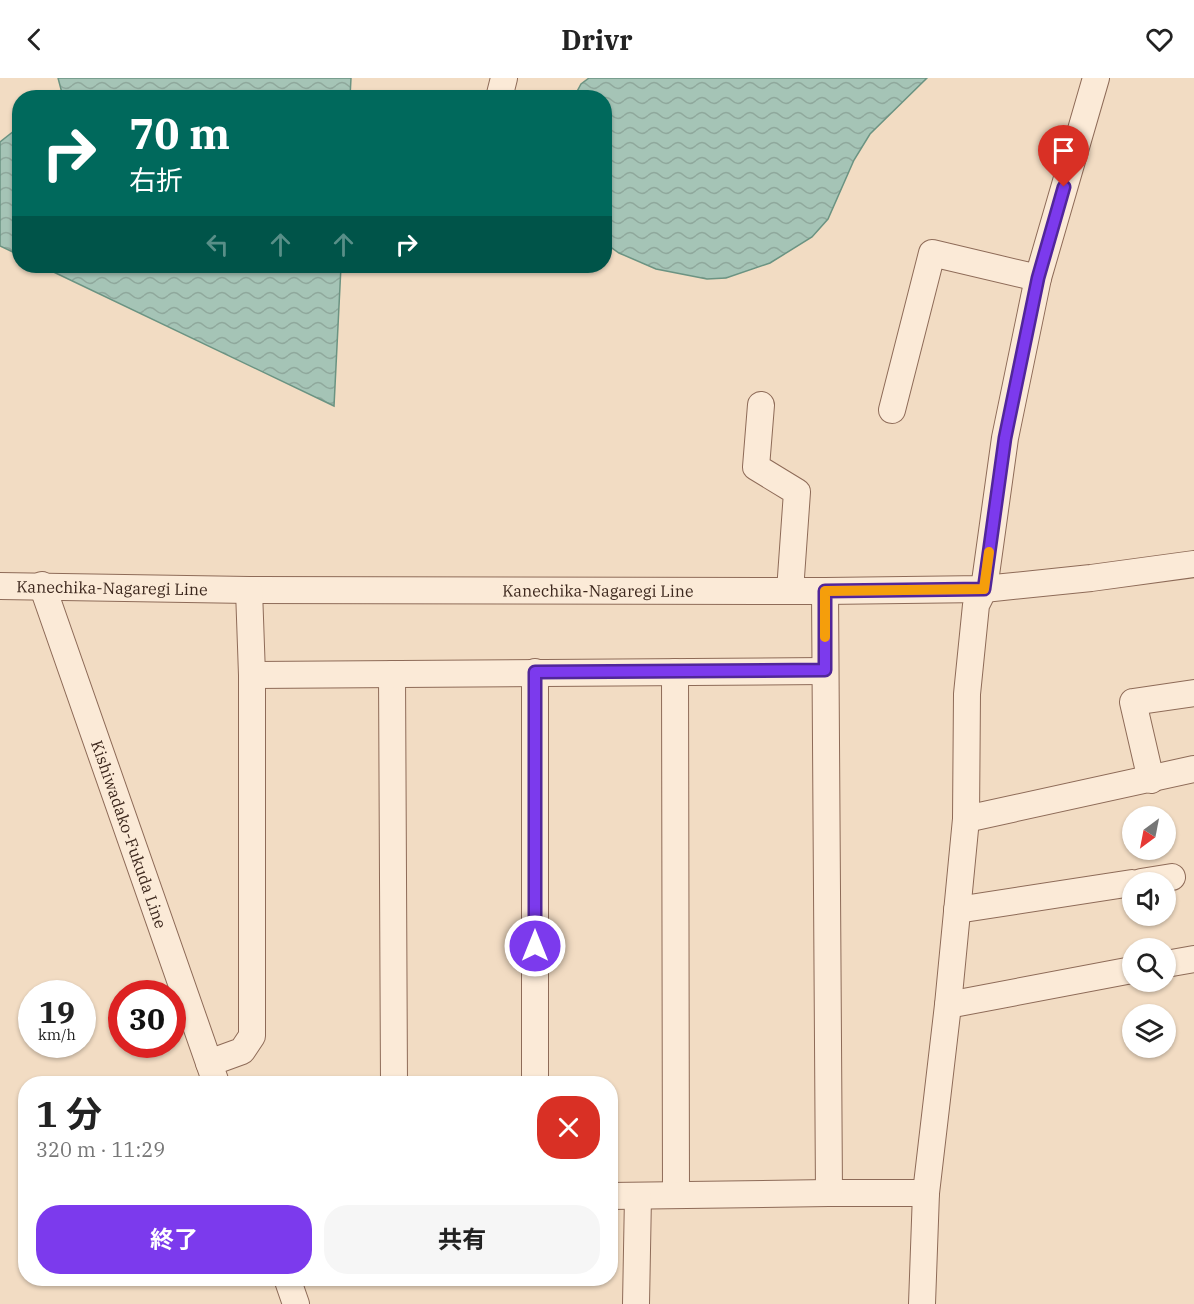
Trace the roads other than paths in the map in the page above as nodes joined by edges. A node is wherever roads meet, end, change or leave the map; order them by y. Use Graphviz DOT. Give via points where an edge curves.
graph roads {
  1 [pos="1096,78"];
  2 [pos="1038,278"];
  3 [pos="761,405"];
  4 [pos="892,410"];
  5 [pos="1194,564"];
  6 [pos="42,585"];
  7 [pos="0,586"];
  8 [pos="984,589"];
  9 [pos="249,590"];
  10 [pos="790,591"];
  11 [pos="825,591"];
  12 [pos="825,670"];
  13 [pos="535,672"];
  14 [pos="675,672"];
  15 [pos="392,674"];
  16 [pos="252,675"];
  17 [pos="1194,693"];
  18 [pos="1194,769"];
  19 [pos="1151,780"];
  20 [pos="966,819"];
  21 [pos="1122,885"];
  22 [pos="957,910"];
  23 [pos="1194,959"];
  24 [pos="1176,962"];
  25 [pos="1122,972"];
  26 [pos="948,1005"];
  27 [pos="213,1073"];
  28 [pos="394,1076"];
  29 [pos="535,1076"];
  30 [pos="829,1193"];
  31 [pos="926,1193"];
  32 [pos="676,1195"];
  33 [pos="618,1196"];
  34 [pos="638,1196"];
  35 [pos="290,1286"];
  36 [pos="296,1304"];
  37 [pos="636,1304"];
  38 [pos="922,1304"];
  1 -- 2 [label="street"];
  2 -- 4 [label="street" via="932,253"];
  2 -- 8 [label="street" via="1005,438"];
  3 -- 10 [label="street" via="756,467 797,492"];
  5 -- 8 [label="street, Kanechika-Nagaregi Line"];
  6 -- 7 [label="street, Kanechika-Nagaregi Line"];
  6 -- 9 [label="street, Kanechika-Nagaregi Line"];
  6 -- 27 [label="street, Kishiwadako-Fukuda Line"];
  8 -- 11 [label="street, Kanechika-Nagaregi Line"];
  8 -- 20 [label="street" via="976,605 967,694"];
  9 -- 10 [label="street, Kanechika-Nagaregi Line"];
  9 -- 16 [label="street"];
  10 -- 11 [label="street, Kanechika-Nagaregi Line"];
  11 -- 12 [label="street"];
  12 -- 14 [label="street"];
  12 -- 30 [label="street"];
  13 -- 14 [label="street"];
  13 -- 15 [label="street"];
  13 -- 29 [label="street"];
  14 -- 32 [label="street"];
  15 -- 16 [label="street"];
  15 -- 28 [label="street"];
  16 -- 27 [label="street" via="252,1036 242,1051"];
  17 -- 19 [label="street" via="1133,702"];
  18 -- 19 [label="street"];
  19 -- 20 [label="street"];
  20 -- 22 [label="street"];
  21 -- 22 [label="street"];
  22 -- 26 [label="street"];
  23 -- 24 [label="street"];
  25 -- 26 [label="street"];
  26 -- 31 [label="street"];
  30 -- 31 [label="street"];
  30 -- 32 [label="street"];
  31 -- 38 [label="street"];
  32 -- 34 [label="street"];
  33 -- 34 [label="street"];
  34 -- 37 [label="street"];
  35 -- 36 [label="street"];
}
